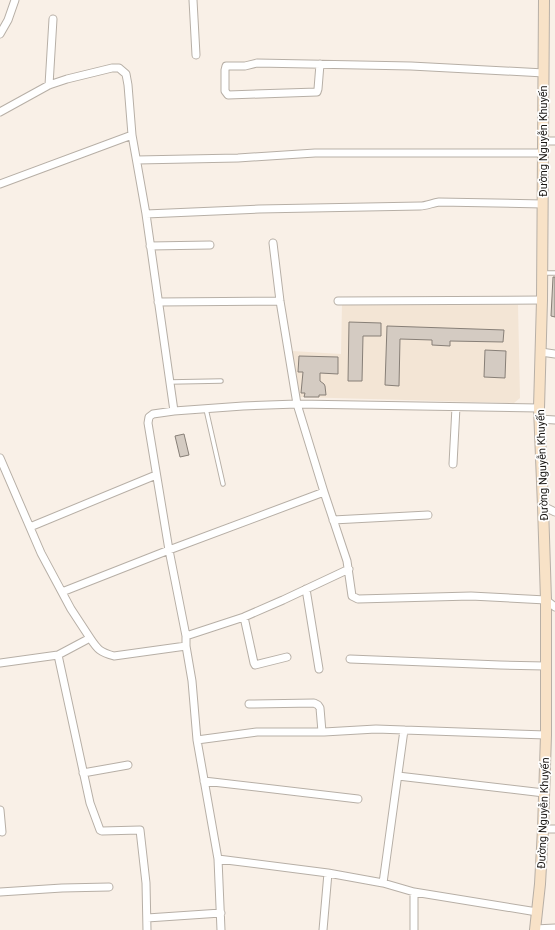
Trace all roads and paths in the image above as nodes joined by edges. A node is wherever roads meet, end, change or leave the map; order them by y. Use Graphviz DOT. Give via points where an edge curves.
graph roads {
  1 [pos="15,0"];
  2 [pos="193,0"];
  3 [pos="544,0"];
  4 [pos="53,19"];
  5 [pos="0,34"];
  6 [pos="196,55"];
  7 [pos="320,64"];
  8 [pos="544,73"];
  9 [pos="50,85"];
  10 [pos="0,112"];
  11 [pos="132,135"];
  12 [pos="543,141"];
  13 [pos="555,141"];
  14 [pos="543,153"];
  15 [pos="137,160"];
  16 [pos="0,184"];
  17 [pos="543,204"];
  18 [pos="146,214"];
  19 [pos="273,243"];
  20 [pos="210,245"];
  21 [pos="150,246"];
  22 [pos="542,273"];
  23 [pos="555,273"];
  24 [pos="542,300"];
  25 [pos="280,301"];
  26 [pos="338,301"];
  27 [pos="158,302"];
  28 [pos="541,352"];
  29 [pos="555,354"];
  30 [pos="222,381"];
  31 [pos="169,382"];
  32 [pos="297,404"];
  33 [pos="456,406"];
  34 [pos="206,408"];
  35 [pos="539,408"];
  36 [pos="174,411"];
  37 [pos="540,419"];
  38 [pos="555,420"];
  39 [pos="0,458"];
  40 [pos="453,464"];
  41 [pos="156,474"];
  42 [pos="223,484"];
  43 [pos="324,492"];
  44 [pos="543,506"];
  45 [pos="555,512"];
  46 [pos="428,515"];
  47 [pos="334,520"];
  48 [pos="30,527"];
  49 [pos="169,550"];
  50 [pos="349,569"];
  51 [pos="306,589"];
  52 [pos="62,592"];
  53 [pos="546,600"];
  54 [pos="555,607"];
  55 [pos="244,617"];
  56 [pos="186,636"];
  57 [pos="90,638"];
  58 [pos="186,646"];
  59 [pos="58,655"];
  60 [pos="287,657"];
  61 [pos="350,659"];
  62 [pos="0,663"];
  63 [pos="545,666"];
  64 [pos="319,668"];
  65 [pos="249,704"];
  66 [pos="404,730"];
  67 [pos="322,732"];
  68 [pos="546,734"];
  69 [pos="197,740"];
  70 [pos="128,765"];
  71 [pos="83,773"];
  72 [pos="398,776"];
  73 [pos="204,781"];
  74 [pos="544,793"];
  75 [pos="358,799"];
  76 [pos="0,810"];
  77 [pos="543,829"];
  78 [pos="555,829"];
  79 [pos="2,832"];
  80 [pos="218,859"];
  81 [pos="328,873"];
  82 [pos="383,883"];
  83 [pos="110,887"];
  84 [pos="0,892"];
  85 [pos="414,892"];
  86 [pos="537,912"];
  87 [pos="221,913"];
  88 [pos="146,918"];
  89 [pos="555,928"];
  90 [pos="147,930"];
  91 [pos="221,930"];
  92 [pos="323,930"];
  93 [pos="414,930"];
  94 [pos="535,930"];
  1 -- 5 [label="street"];
  2 -- 6 [label="street"];
  3 -- 8 [label="street, Đường Nguyễn Khuyến"];
  4 -- 9 [label="street"];
  7 -- 7 [label="street" via="317,92 228,95 225,91 226,66 257,63"];
  7 -- 8 [label="street"];
  8 -- 12 [label="street, Đường Nguyễn Khuyến"];
  9 -- 10 [label="street"];
  9 -- 11 [label="street" via="119,68 126,74"];
  11 -- 15 [label="street"];
  11 -- 16 [label="street"];
  12 -- 13 [label="street"];
  12 -- 14 [label="street, Đường Nguyễn Khuyến"];
  14 -- 15 [label="street" via="315,152 238,158"];
  14 -- 17 [label="street, Đường Nguyễn Khuyến"];
  15 -- 18 [label="street"];
  17 -- 18 [label="street" via="439,202 426,206"];
  17 -- 22 [label="street, Đường Nguyễn Khuyến"];
  18 -- 21 [label="street"];
  19 -- 25 [label="street"];
  20 -- 21 [label="street"];
  21 -- 27 [label="street"];
  22 -- 23 [label="lane"];
  22 -- 24 [label="street, Đường Nguyễn Khuyến"];
  24 -- 26 [label="street"];
  24 -- 28 [label="street, Đường Nguyễn Khuyến"];
  25 -- 27 [label="street"];
  25 -- 32 [label="street"];
  27 -- 31 [label="street"];
  28 -- 29 [label="street"];
  28 -- 35 [label="street, Đường Nguyễn Khuyến"];
  30 -- 31 [label="lane"];
  31 -- 36 [label="street"];
  32 -- 33 [label="street"];
  32 -- 34 [label="street"];
  32 -- 43 [label="street"];
  33 -- 35 [label="street"];
  33 -- 40 [label="street"];
  34 -- 36 [label="street"];
  34 -- 42 [label="lane"];
  35 -- 37 [label="street, Đường Nguyễn Khuyến"];
  36 -- 41 [label="street" via="149,417"];
  37 -- 38 [label="street"];
  37 -- 44 [label="street, Đường Nguyễn Khuyến"];
  39 -- 48 [label="street"];
  41 -- 48 [label="street"];
  41 -- 49 [label="street"];
  43 -- 47 [label="street"];
  43 -- 49 [label="street"];
  44 -- 45 [label="street"];
  44 -- 53 [label="street, Đường Nguyễn Khuyến"];
  46 -- 47 [label="street"];
  47 -- 50 [label="street"];
  48 -- 52 [label="street"];
  49 -- 52 [label="street"];
  49 -- 56 [label="street"];
  50 -- 51 [label="street"];
  50 -- 53 [label="street" via="352,596 358,599 471,596"];
  51 -- 55 [label="street"];
  51 -- 64 [label="street"];
  52 -- 57 [label="street"];
  53 -- 54 [label="street"];
  53 -- 63 [label="street, Đường Nguyễn Khuyến"];
  55 -- 56 [label="street"];
  55 -- 60 [label="street" via="255,665"];
  56 -- 58 [label="street"];
  57 -- 58 [label="street" via="103,653 114,656"];
  57 -- 59 [label="street"];
  58 -- 69 [label="street"];
  59 -- 62 [label="street"];
  59 -- 71 [label="street"];
  61 -- 63 [label="street"];
  63 -- 68 [label="street, Đường Nguyễn Khuyến"];
  65 -- 67 [label="street" via="318,705"];
  66 -- 67 [label="street"];
  66 -- 68 [label="street"];
  66 -- 72 [label="street"];
  67 -- 69 [label="street" via="257,732"];
  68 -- 74 [label="street, Đường Nguyễn Khuyến"];
  69 -- 73 [label="street"];
  70 -- 71 [label="street"];
  71 -- 88 [label="street" via="100,830 140,830 146,883"];
  72 -- 74 [label="street"];
  72 -- 82 [label="street"];
  73 -- 75 [label="street"];
  73 -- 80 [label="street"];
  74 -- 77 [label="street, Đường Nguyễn Khuyến"];
  76 -- 79 [label="street"];
  77 -- 78 [label="street"];
  77 -- 86 [label="street, Đường Nguyễn Khuyến"];
  80 -- 81 [label="street"];
  80 -- 87 [label="street"];
  81 -- 82 [label="street"];
  81 -- 92 [label="street"];
  82 -- 85 [label="street"];
  83 -- 84 [label="street"];
  85 -- 86 [label="street"];
  85 -- 93 [label="street"];
  86 -- 94 [label="street, Đường Nguyễn Khuyến"];
  87 -- 88 [label="street"];
  87 -- 91 [label="street"];
  88 -- 90 [label="street"];
  89 -- 94 [label="street"];
}
